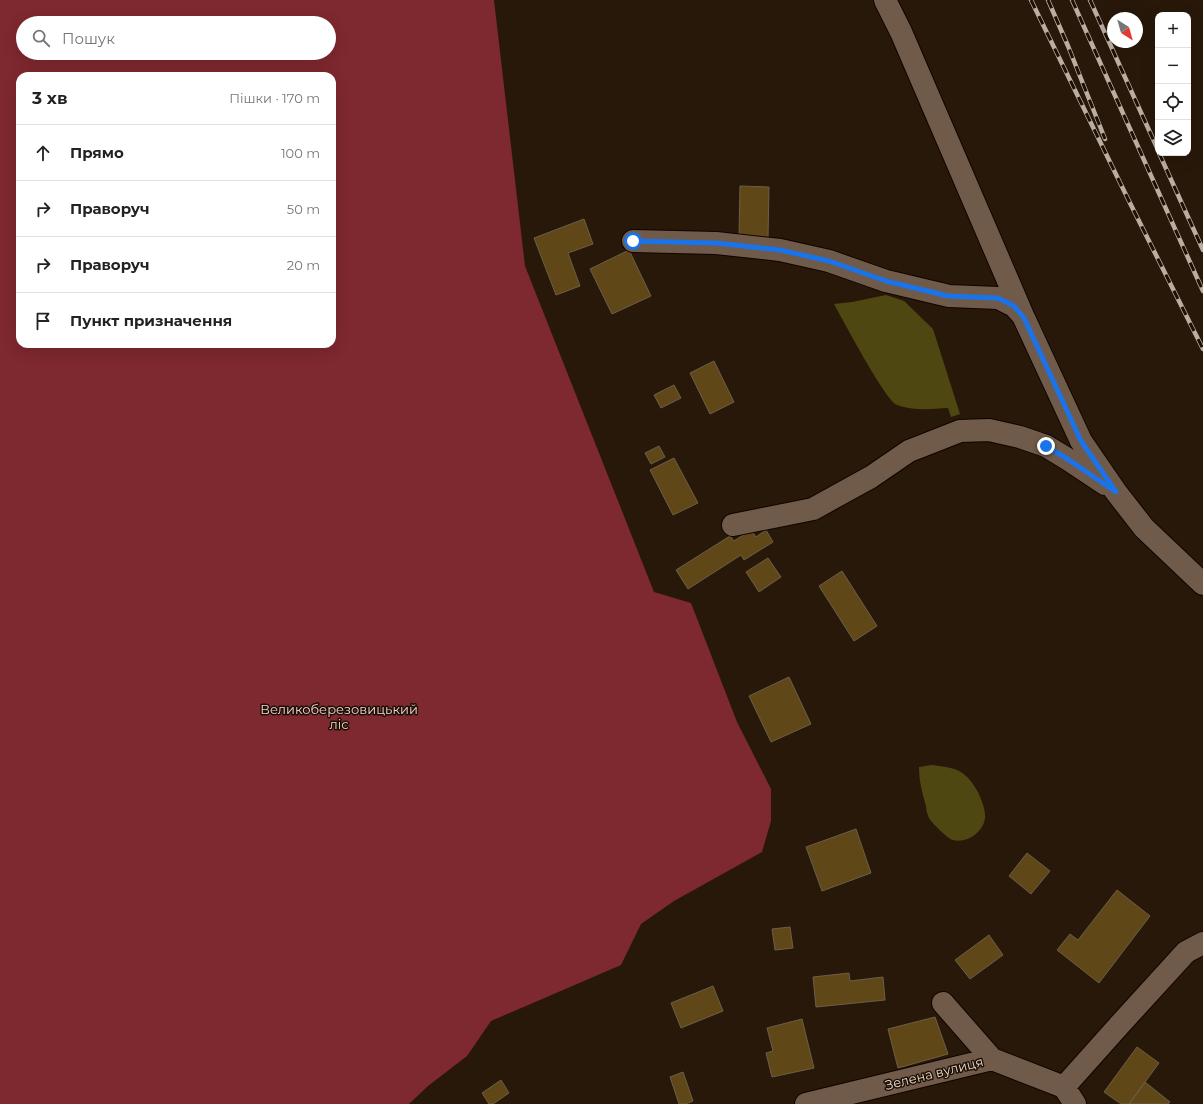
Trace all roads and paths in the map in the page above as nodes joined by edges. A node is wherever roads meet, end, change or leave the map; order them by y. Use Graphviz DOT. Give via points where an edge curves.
graph roads {
  1 [pos="886,0"];
  2 [pos="633,241"];
  3 [pos="1024,318"];
  4 [pos="1116,492"];
  5 [pos="733,525"];
  6 [pos="1203,584"];
  7 [pos="1203,943"];
  8 [pos="942,1003"];
  9 [pos="992,1059"];
  10 [pos="1069,1096"];
  11 [pos="806,1104"];
  1 -- 3 [label="street"];
  2 -- 3 [label="street" via="716,243 780,250 829,261 886,281 948,296 998,298 1014,306"];
  3 -- 4 [label="street" via="1081,441"];
  4 -- 5 [label="street" via="1046,446 989,430 960,431 909,452 871,477 813,509"];
  4 -- 6 [label="street" via="1144,528"];
  7 -- 10 [label="street" via="1186,952 1123,1021"];
  8 -- 9 [label="street"];
  9 -- 10 [label="street, Зелена вулиця"];
  9 -- 11 [label="street, Зелена вулиця"];
}
